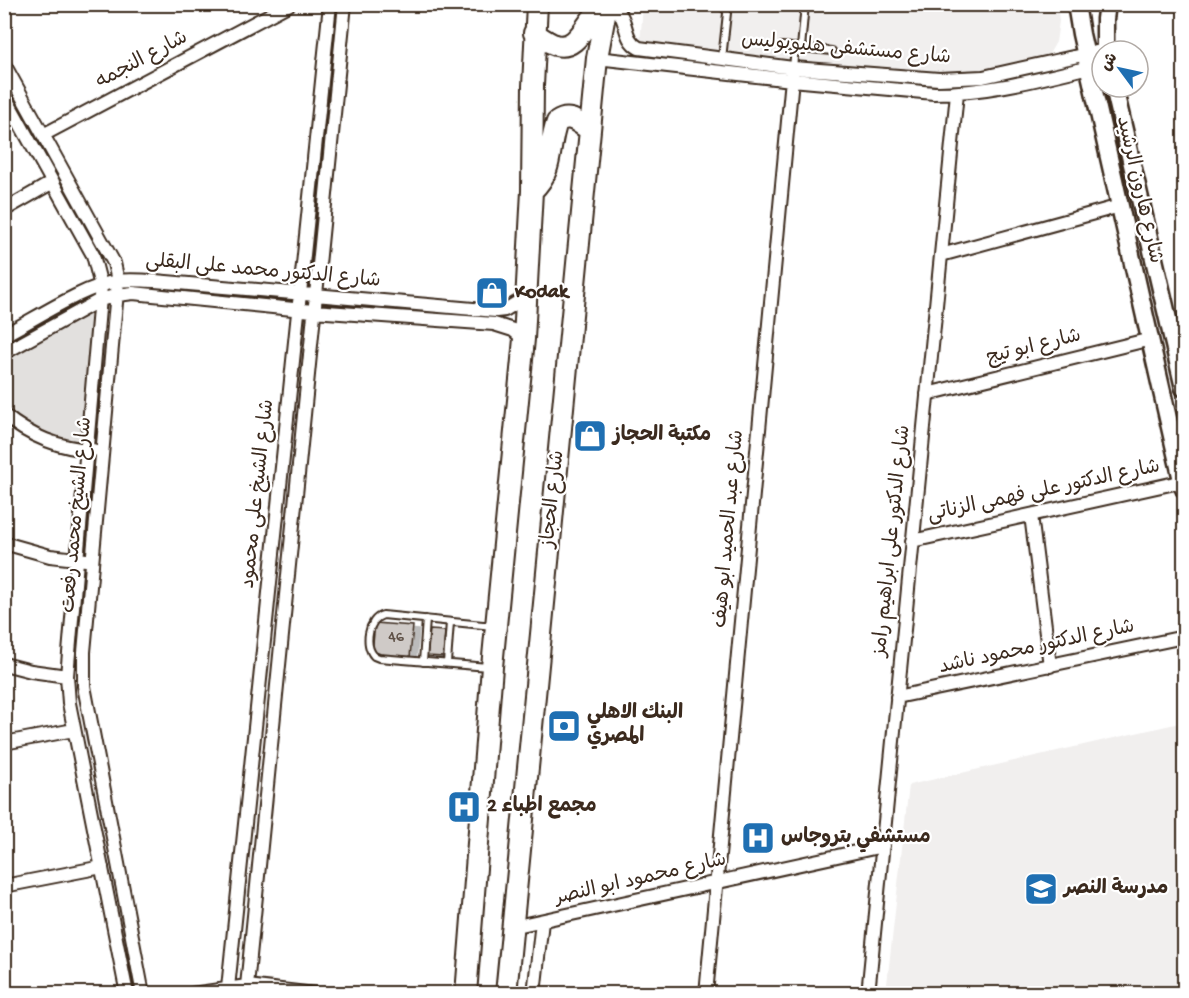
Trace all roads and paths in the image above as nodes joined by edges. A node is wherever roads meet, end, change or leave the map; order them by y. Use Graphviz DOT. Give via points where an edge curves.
graph roads {
  1 [pos="290,4"];
  2 [pos="330,4"];
  3 [pos="345,4"];
  4 [pos="537,4"];
  5 [pos="719,4"];
  6 [pos="805,4"];
  7 [pos="1076,4"];
  8 [pos="1107,4"];
  9 [pos="607,5"];
  10 [pos="728,8"];
  11 [pos="534,33"];
  12 [pos="1090,39"];
  13 [pos="1101,39"];
  14 [pos="782,46"];
  15 [pos="798,48"];
  16 [pos="832,51"];
  17 [pos="597,58"];
  18 [pos="722,58"];
  19 [pos="1090,58"];
  20 [pos="1090,59"];
  21 [pos="4,64"];
  22 [pos="792,74"];
  23 [pos="957,93"];
  24 [pos="4,95"];
  25 [pos="1103,99"];
  26 [pos="1117,99"];
  27 [pos="590,130"];
  28 [pos="43,135"];
  29 [pos="53,182"];
  30 [pos="532,191"];
  31 [pos="1120,206"];
  32 [pos="4,210"];
  33 [pos="941,255"];
  34 [pos="118,281"];
  35 [pos="100,285"];
  36 [pos="300,294"];
  37 [pos="118,295"];
  38 [pos="315,296"];
  39 [pos="526,297"];
  40 [pos="100,300"];
  41 [pos="298,309"];
  42 [pos="313,311"];
  43 [pos="4,335"];
  44 [pos="524,339"];
  45 [pos="1151,339"];
  46 [pos="4,353"];
  47 [pos="1185,388"];
  48 [pos="927,394"];
  49 [pos="4,415"];
  50 [pos="87,450"];
  51 [pos="103,450"];
  52 [pos="1184,484"];
  53 [pos="1031,515"];
  54 [pos="912,541"];
  55 [pos="4,543"];
  56 [pos="78,560"];
  57 [pos="93,561"];
  58 [pos="426,619"];
  59 [pos="450,622"];
  60 [pos="497,626"];
  61 [pos="1185,637"];
  62 [pos="423,662"];
  63 [pos="447,663"];
  64 [pos="4,664"];
  65 [pos="1050,666"];
  66 [pos="492,667"];
  67 [pos="67,676"];
  68 [pos="897,696"];
  69 [pos="74,730"];
  70 [pos="4,743"];
  71 [pos="883,846"];
  72 [pos="102,867"];
  73 [pos="717,883"];
  74 [pos="4,886"];
  75 [pos="542,921"];
  76 [pos="512,927"];
  77 [pos="228,988"];
  78 [pos="243,989"];
  79 [pos="868,992"];
  80 [pos="127,993"];
  81 [pos="143,993"];
  82 [pos="192,993"];
  83 [pos="315,993"];
  84 [pos="466,993"];
  85 [pos="506,993"];
  86 [pos="534,993"];
  87 [pos="706,993"];
  88 [pos="855,993"];
  1 -- 28 [label="street, شارع النجمه"];
  2 -- 36 [label="street, شارع الشيخ على محمود"];
  3 -- 38 [label="street, شارع الشيخ على محمود"];
  4 -- 11 [label="main road"];
  5 -- 10 [label="lane"];
  6 -- 15 [label="lane"];
  7 -- 12 [label="street, شارع هارون الرشيد"];
  8 -- 13 [label="street, شارع هارون الرشيد"];
  9 -- 11 [label="main road" via="568,45 556,45"];
  9 -- 17 [label="main road, شارع الحجاز"];
  9 -- 18 [label="street, شارع مستشفى هليوبوليس" via="622,15 628,39 639,48"];
  10 -- 18 [label="lane"];
  11 -- 30 [label="main road"];
  14 -- 15 [label="lane"];
  15 -- 16 [label="lane"];
  15 -- 22 [label="lane"];
  17 -- 22 [label="street, شارع مستشفى هليوبوليس"];
  17 -- 27 [label="main road, شارع الحجاز"];
  18 -- 22 [label="street, شارع مستشفى هليوبوليس"];
  19 -- 22 [label="street, شارع مستشفى هليوبوليس" via="961,79"];
  20 -- 23 [label="street, شارع مستشفى هليوبوليس" via="999,88"];
  21 -- 28 [label="street, شارع الشيخ محمد رفعت"];
  22 -- 23 [label="street, شارع مستشفى هليوبوليس"];
  22 -- 73 [label="street, شارع عبد الحميد ابو هيف"];
  23 -- 33 [label="street, شارع الدكتور على ابراهيم رامز"];
  24 -- 29 [label="street, شارع الشيخ محمد رفعت"];
  25 -- 31 [label="street, شارع هارون الرشيد"];
  26 -- 47 [label="street, شارع هارون الرشيد"];
  27 -- 30 [label="main road" via="572,118 557,122 547,172"];
  27 -- 76 [label="main road, شارع الحجاز"];
  28 -- 34 [label="street, شارع الشيخ محمد رفعت" via="114,263"];
  29 -- 32 [label="street"];
  29 -- 35 [label="street, شارع الشيخ محمد رفعت" via="93,255"];
  30 -- 39 [label="main road"];
  31 -- 33 [label="street"];
  31 -- 45 [label="street, شارع هارون الرشيد"];
  33 -- 48 [label="street, شارع الدكتور على ابراهيم رامز"];
  34 -- 35 [label="street, شارع الدكتور محمد على البقلى"];
  34 -- 36 [label="street, شارع الدكتور محمد على البقلى"];
  34 -- 37 [label="street, شارع الشيخ محمد رفعت"];
  35 -- 40 [label="street, شارع الشيخ محمد رفعت"];
  35 -- 43 [label="street, شارع الدكتور محمد على البقلى"];
  36 -- 38 [label="street, شارع الدكتور محمد على البقلى"];
  36 -- 41 [label="street, شارع الشيخ على محمود"];
  37 -- 40 [label="street, شارع الدكتور محمد على البقلى"];
  37 -- 41 [label="street, شارع الدكتور محمد على البقلى" via="153,294"];
  37 -- 51 [label="street, شارع الشيخ محمد رفعت"];
  38 -- 39 [label="street, شارع الدكتور محمد على البقلى" via="496,311"];
  38 -- 42 [label="street, شارع الشيخ على محمود"];
  39 -- 44 [label="main road"];
  40 -- 46 [label="street, شارع الدكتور محمد على البقلى"];
  40 -- 50 [label="street, شارع الشيخ محمد رفعت"];
  41 -- 42 [label="street, شارع الدكتور محمد على البقلى"];
  41 -- 77 [label="street, شارع الشيخ على محمود"];
  42 -- 44 [label="street, شارع الدكتور محمد على البقلى" via="494,324 513,330"];
  42 -- 78 [label="street, شارع الشيخ على محمود"];
  44 -- 60 [label="main road"];
  45 -- 48 [label="street, شارع ابو تيج"];
  45 -- 52 [label="street, شارع هارون الرشيد"];
  48 -- 54 [label="street, شارع الدكتور على ابراهيم رامز"];
  49 -- 50 [label="street" via="46,440"];
  50 -- 51 [label="street"];
  50 -- 56 [label="street, شارع الشيخ محمد رفعت"];
  51 -- 57 [label="street, شارع الشيخ محمد رفعت"];
  52 -- 53 [label="street, شارع الدكتور على فهمى الزناتى"];
  53 -- 54 [label="street, شارع الدكتور على فهمى الزناتى"];
  53 -- 65 [label="street"];
  54 -- 68 [label="street, شارع الدكتور على ابراهيم رامز"];
  55 -- 56 [label="street"];
  56 -- 57 [label="street"];
  56 -- 67 [label="street, شارع الشيخ محمد رفعت"];
  57 -- 81 [label="street, شارع الشيخ محمد رفعت" via="84,661 85,703"];
  58 -- 59 [label="lane"];
  58 -- 62 [label="lane"];
  58 -- 62 [label="lane" via="378,616 371,625 369,646 379,658"];
  59 -- 60 [label="lane"];
  59 -- 63 [label="lane"];
  60 -- 66 [label="main road"];
  61 -- 65 [label="street, شارع الدكتور محمود ناشد"];
  62 -- 63 [label="lane"];
  63 -- 66 [label="lane"];
  64 -- 67 [label="street"];
  65 -- 68 [label="street, شارع الدكتور محمود ناشد"];
  66 -- 84 [label="main road"];
  67 -- 69 [label="street, شارع الشيخ محمد رفعت"];
  68 -- 71 [label="street, شارع الدكتور على ابراهيم رامز"];
  69 -- 70 [label="street"];
  69 -- 72 [label="street, شارع الشيخ محمد رفعت"];
  71 -- 73 [label="street, شارع محمود ابو النصر"];
  71 -- 79 [label="street, شارع الدكتور على ابراهيم رامز"];
  72 -- 74 [label="street"];
  72 -- 80 [label="street, شارع الشيخ محمد رفعت"];
  73 -- 75 [label="street, شارع محمود ابو النصر"];
  73 -- 87 [label="street, شارع عبد الحميد ابو هيف"];
  75 -- 76 [label="street, شارع محمود ابو النصر"];
  75 -- 86 [label="street"];
  76 -- 85 [label="main road, شارع الحجاز"];
  77 -- 78 [label="street"];
  77 -- 82 [label="street"];
  78 -- 83 [label="street"];
  79 -- 88 [label="street"];
}
